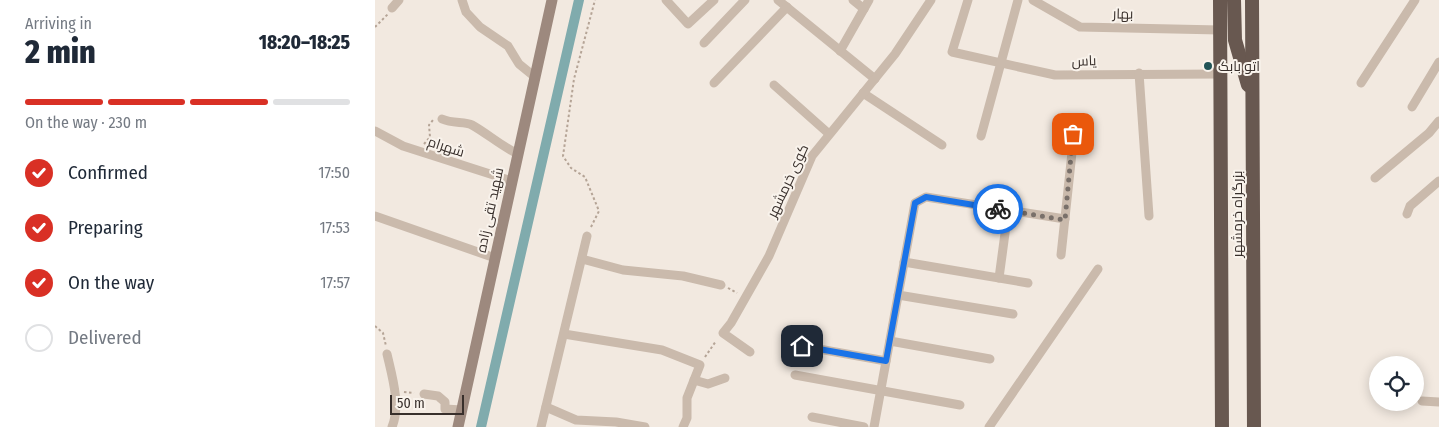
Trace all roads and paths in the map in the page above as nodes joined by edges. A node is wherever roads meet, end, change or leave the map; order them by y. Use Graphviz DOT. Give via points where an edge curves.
graph roads {
  1 [pos="399,0"];
  2 [pos="462,0"];
  3 [pos="552,0"];
  4 [pos="595,0"];
  5 [pos="666,0"];
  6 [pos="714,0"];
  7 [pos="745,0"];
  8 [pos="778,0"];
  9 [pos="853,0"];
  10 [pos="869,0"];
  11 [pos="931,0"];
  12 [pos="968,0"];
  13 [pos="1018,0"];
  14 [pos="1033,0"];
  15 [pos="1220,0"];
  16 [pos="1234,0"];
  17 [pos="1252,0"];
  18 [pos="1415,0"];
  19 [pos="787,7"];
  20 [pos="392,8"];
  21 [pos="864,9"];
  22 [pos="375,28"];
  23 [pos="1220,30"];
  24 [pos="704,43"];
  25 [pos="840,51"];
  26 [pos="1439,62"];
  27 [pos="1001,64"];
  28 [pos="1139,73"];
  29 [pos="1220,74"];
  30 [pos="535,77"];
  31 [pos="875,80"];
  32 [pos="714,83"];
  33 [pos="1361,83"];
  34 [pos="774,85"];
  35 [pos="863,93"];
  36 [pos="1253,98"];
  37 [pos="1412,107"];
  38 [pos="442,118"];
  39 [pos="1439,121"];
  40 [pos="375,131"];
  41 [pos="828,133"];
  42 [pos="1073,134"];
  43 [pos="981,136"];
  44 [pos="942,146"];
  45 [pos="419,152"];
  46 [pos="518,154"];
  47 [pos="1375,178"];
  48 [pos="512,181"];
  49 [pos="1439,181"];
  50 [pos="1009,210"];
  51 [pos="1407,214"];
  52 [pos="375,216"];
  53 [pos="1149,216"];
  54 [pos="1065,220"];
  55 [pos="587,236"];
  56 [pos="1061,255"];
  57 [pos="495,258"];
  58 [pos="582,258"];
  59 [pos="904,262"];
  60 [pos="1098,268"];
  61 [pos="999,278"];
  62 [pos="1028,283"];
  63 [pos="721,285"];
  64 [pos="899,294"];
  65 [pos="745,299"];
  66 [pos="1013,314"];
  67 [pos="375,326"];
  68 [pos="723,333"];
  69 [pos="564,334"];
  70 [pos="890,341"];
  71 [pos="802,346"];
  72 [pos="750,352"];
  73 [pos="387,354"];
  74 [pos="990,359"];
  75 [pos="886,361"];
  76 [pos="700,365"];
  77 [pos="795,375"];
  78 [pos="725,378"];
  79 [pos="694,380"];
  80 [pos="394,391"];
  81 [pos="881,391"];
  82 [pos="424,394"];
  83 [pos="1424,401"];
  84 [pos="1439,402"];
  85 [pos="960,405"];
  86 [pos="546,407"];
  87 [pos="462,410"];
  88 [pos="812,417"];
  89 [pos="392,427"];
  90 [pos="458,427"];
  91 [pos="541,427"];
  92 [pos="645,427"];
  93 [pos="683,427"];
  94 [pos="864,427"];
  95 [pos="874,427"];
  96 [pos="989,427"];
  97 [pos="1222,427"];
  98 [pos="1254,427"];
  1 -- 20 [label="street"];
  2 -- 30 [label="street" via="466,12 480,27 508,46 519,64"];
  3 -- 30 [label="main road, شهید تقی زاده"];
  4 -- 55 [label="path" via="574,79 563,156 571,168 585,177 599,211"];
  5 -- 6 [label="street" via="688,24"];
  7 -- 24 [label="street"];
  8 -- 19 [label="street"];
  9 -- 21 [label="street"];
  10 -- 21 [label="street"];
  11 -- 31 [label="street, کوی خرمشهر"];
  12 -- 27 [label="street, یاس" via="952,52"];
  13 -- 27 [label="street"];
  14 -- 23 [label="street, بهار" via="1080,27"];
  15 -- 23 [label="highway, بزرگراه خرمشهر"];
  16 -- 36 [label="highway" via="1235,40"];
  17 -- 36 [label="highway, بزرگراه خرمشهر"];
  18 -- 33 [label="street"];
  19 -- 25 [label="street"];
  19 -- 32 [label="street"];
  20 -- 22 [label="path"];
  21 -- 25 [label="street"];
  23 -- 29 [label="highway, بزرگراه خرمشهر"];
  25 -- 31 [label="street"];
  26 -- 37 [label="street"];
  27 -- 28 [label="street, یاس" via="1055,76"];
  27 -- 43 [label="street"];
  28 -- 29 [label="street, یاس"];
  28 -- 53 [label="street"];
  29 -- 97 [label="highway, بزرگراه خرمشهر"];
  30 -- 46 [label="main road, شهید تقی زاده"];
  31 -- 35 [label="street, کوی خرمشهر"];
  34 -- 41 [label="street"];
  35 -- 41 [label="street, کوی خرمشهر"];
  35 -- 44 [label="street"];
  36 -- 98 [label="highway, بزرگراه خرمشهر"];
  38 -- 45 [label="path" via="434,118 429,124 430,137"];
  38 -- 46 [label="street" via="451,123 470,123 504,148"];
  39 -- 47 [label="street"];
  40 -- 45 [label="street, شهرام"];
  41 -- 65 [label="street, کوی خرمشهر" via="812,156 769,256"];
  42 -- 54 [label="street"];
  45 -- 48 [label="street, شهرام"];
  46 -- 48 [label="main road, شهید تقی زاده"];
  48 -- 57 [label="main road, شهید تقی زاده"];
  49 -- 51 [label="street" via="1410,206"];
  50 -- 54 [label="street"];
  50 -- 59 [label="street" via="926,197 915,203"];
  50 -- 61 [label="street"];
  52 -- 57 [label="street"];
  54 -- 56 [label="street"];
  55 -- 58 [label="street"];
  57 -- 87 [label="main road, شهید تقی زاده"];
  58 -- 63 [label="street" via="623,270 683,276"];
  58 -- 69 [label="street"];
  59 -- 61 [label="street"];
  59 -- 64 [label="street"];
  60 -- 96 [label="street"];
  61 -- 62 [label="street"];
  63 -- 65 [label="path"];
  64 -- 66 [label="street"];
  64 -- 70 [label="street"];
  65 -- 68 [label="street, کوی خرمشهر"];
  67 -- 73 [label="path" via="383,333"];
  68 -- 72 [label="street"];
  68 -- 76 [label="path"];
  69 -- 76 [label="street" via="662,350"];
  69 -- 86 [label="street"];
  70 -- 74 [label="street"];
  70 -- 75 [label="street"];
  71 -- 75 [label="street"];
  73 -- 80 [label="street"];
  75 -- 81 [label="street"];
  76 -- 79 [label="street"];
  77 -- 81 [label="street"];
  78 -- 79 [label="street" via="708,384"];
  79 -- 93 [label="street" via="687,398 687,418"];
  80 -- 82 [label="path"];
  80 -- 89 [label="street" via="396,417"];
  81 -- 85 [label="street"];
  81 -- 95 [label="street"];
  82 -- 87 [label="street" via="438,396 445,402 445,409"];
  83 -- 84 [label="street"];
  86 -- 91 [label="street"];
  86 -- 92 [label="street" via="576,420"];
  87 -- 90 [label="main road, شهید تقی زاده"];
  88 -- 94 [label="street"];
}
